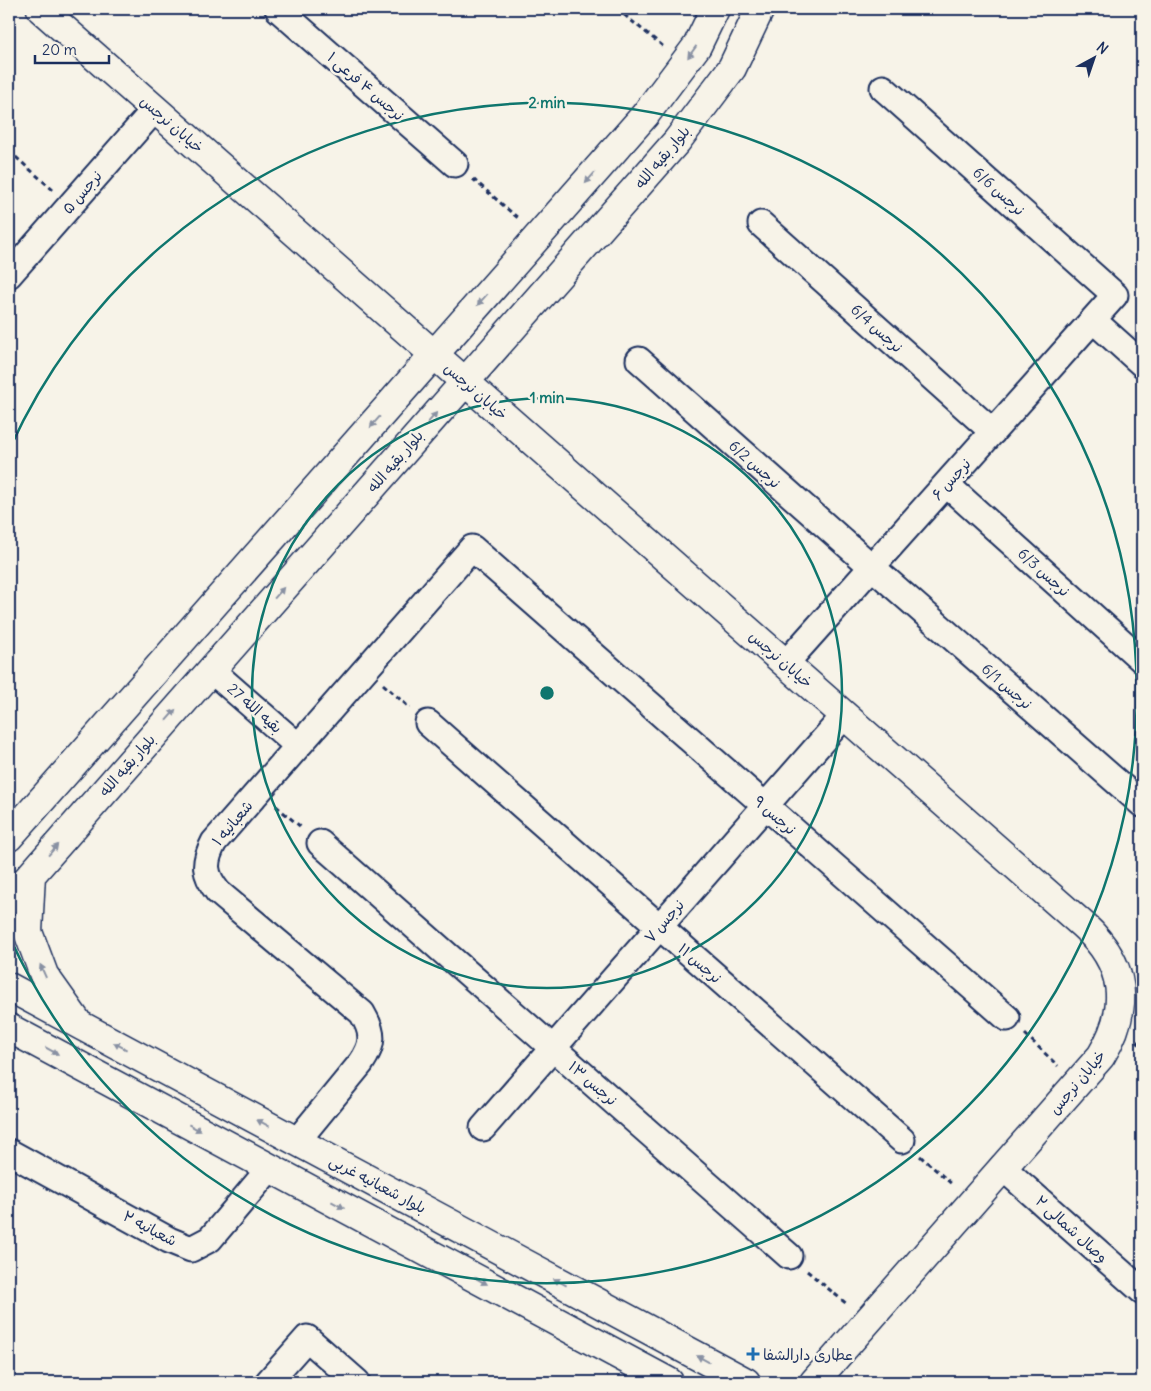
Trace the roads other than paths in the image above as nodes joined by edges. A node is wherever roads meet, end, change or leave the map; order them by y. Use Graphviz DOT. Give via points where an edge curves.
graph roads {
  1 [pos="41,9"];
  2 [pos="278,9"];
  3 [pos="715,9"];
  4 [pos="760,9"];
  5 [pos="883,88"];
  6 [pos="155,109"];
  7 [pos="455,164"];
  8 [pos="761,224"];
  9 [pos="9,275"];
  10 [pos="1115,295"];
  11 [pos="1093,320"];
  12 [pos="434,354"];
  13 [pos="639,360"];
  14 [pos="1142,364"];
  15 [pos="465,381"];
  16 [pos="993,432"];
  17 [pos="946,484"];
  18 [pos="472,548"];
  19 [pos="872,567"];
  20 [pos="1142,660"];
  21 [pos="786,663"];
  22 [pos="211,670"];
  23 [pos="845,715"];
  24 [pos="428,723"];
  25 [pos="298,746"];
  26 [pos="1142,804"];
  27 [pos="765,806"];
  28 [pos="9,837"];
  29 [pos="320,843"];
  30 [pos="31,875"];
  31 [pos="9,900"];
  32 [pos="659,927"];
  33 [pos="9,986"];
  34 [pos="1008,1018"];
  35 [pos="80,1025"];
  36 [pos="15,1035"];
  37 [pos="553,1048"];
  38 [pos="483,1128"];
  39 [pos="902,1140"];
  40 [pos="297,1141"];
  41 [pos="9,1152"];
  42 [pos="1002,1167"];
  43 [pos="270,1168"];
  44 [pos="789,1256"];
  45 [pos="1142,1291"];
  46 [pos="268,1382"];
  47 [pos="357,1382"];
  48 [pos="669,1382"];
  49 [pos="746,1382"];
  50 [pos="814,1382"];
  1 -- 6 [label="street, خیابان نرجس"];
  2 -- 7 [label="street, نرجس ۴ فرعی ۱"];
  3 -- 12 [label="street, one-way" via="697,46 645,115"];
  4 -- 15 [label="street, بلوار بقیه الله" via="732,68 677,141"];
  5 -- 10 [label="street, نرجس 6/6"];
  6 -- 9 [label="street, نرجس ۵"];
  6 -- 12 [label="street, خیابان نرجس"];
  8 -- 16 [label="street, نرجس 6/4"];
  10 -- 11 [label="street, نرجس ۶"];
  11 -- 14 [label="street"];
  11 -- 16 [label="street, نرجس ۶"];
  12 -- 15 [label="street, خیابان نرجس"];
  12 -- 28 [label="street, one-way"];
  13 -- 19 [label="street, نرجس 6/2"];
  15 -- 21 [label="street, خیابان نرجس"];
  22 -- 15 [label="street, بلوار بقیه الله, one-way"];
  16 -- 17 [label="street, نرجس ۶"];
  17 -- 19 [label="street, نرجس ۶"];
  17 -- 20 [label="street, نرجس 6/3"];
  18 -- 25 [label="street, شعبانیه ۱"];
  18 -- 27 [label="street, نرجس ۹"];
  19 -- 21 [label="street, نرجس ۶"];
  19 -- 26 [label="street, نرجس 6/1"];
  21 -- 23 [label="street, خیابان نرجس"];
  22 -- 25 [label="street, بقیه الله 27"];
  30 -- 22 [label="street, بلوار بقیه الله, one-way"];
  23 -- 27 [label="street, نرجس ۷"];
  23 -- 42 [label="street, خیابان نرجس" via="1097,937 1115,969 1120,1005 1111,1040 1077,1084"];
  24 -- 32 [label="street, نرجس ۱۱"];
  25 -- 40 [label="street, شعبانیه ۱" via="214,842 206,868 218,892 362,1013 370,1025 369,1052"];
  27 -- 32 [label="street, نرجس ۷"];
  27 -- 34 [label="street, نرجس ۹"];
  29 -- 37 [label="street, نرجس ۱۳"];
  30 -- 31 [label="street, بلوار بقیه الله"];
  35 -- 30 [label="street, one-way" via="44,975 28,932"];
  32 -- 37 [label="street, نرجس ۷"];
  32 -- 39 [label="street, نرجس ۱۱"];
  33 -- 35 [label="street, بلوار شعبانیه غربی"];
  40 -- 35 [label="street, بلوار شعبانیه غربی, one-way"];
  36 -- 43 [label="street, one-way"];
  37 -- 38 [label="street, نرجس ۷"];
  37 -- 44 [label="street, نرجس ۱۳"];
  49 -- 40 [label="street, بلوار شعبانیه غربی, one-way"];
  41 -- 43 [label="street, شعبانیه ۲" via="191,1249 210,1239"];
  42 -- 45 [label="street, وصال شمالی ۲"];
  42 -- 50 [label="street, خیابان نرجس"];
  43 -- 48 [label="street, one-way"];
  46 -- 47 [label="street" via="307,1338"];
}
